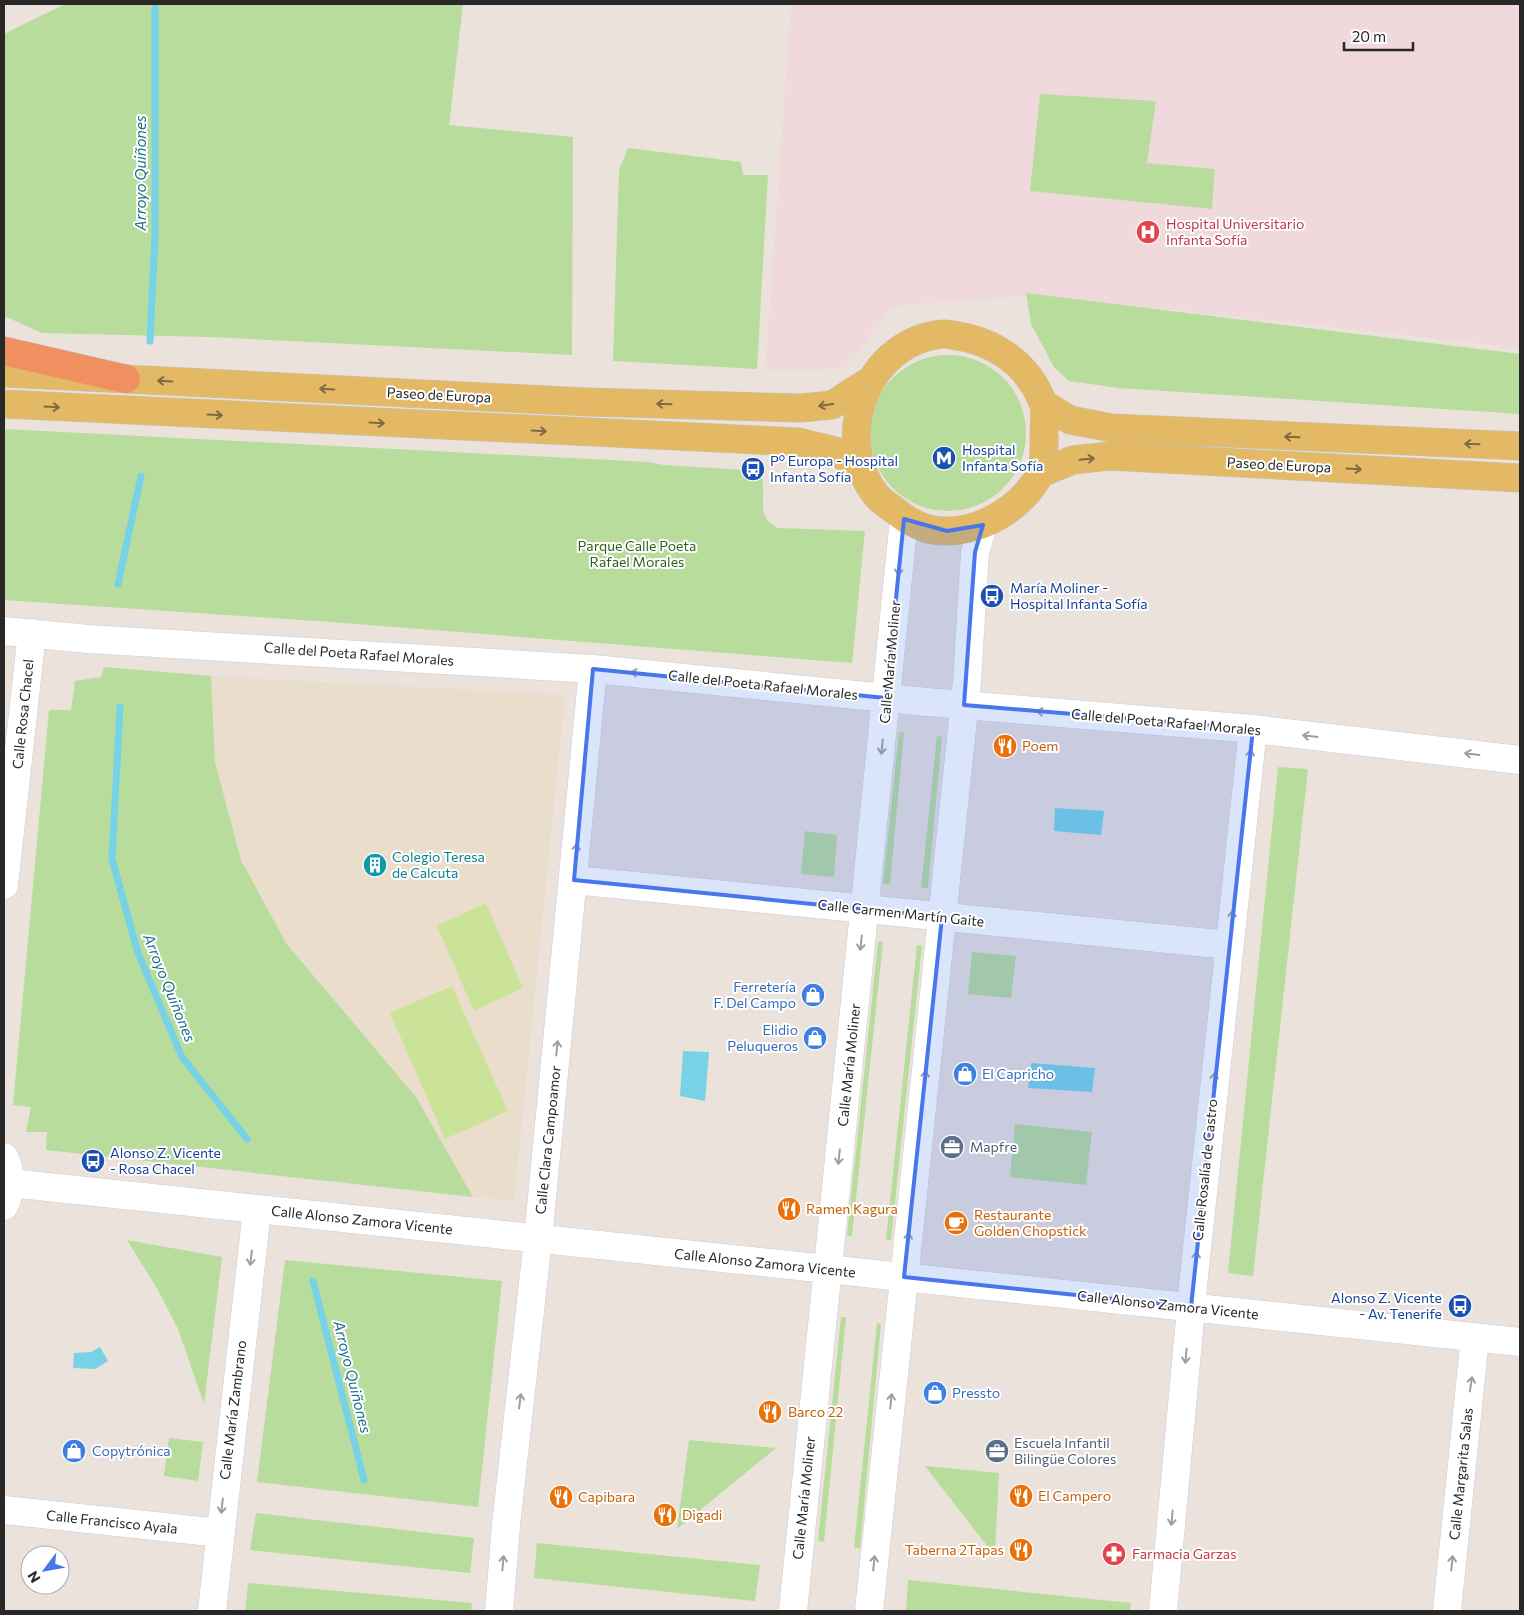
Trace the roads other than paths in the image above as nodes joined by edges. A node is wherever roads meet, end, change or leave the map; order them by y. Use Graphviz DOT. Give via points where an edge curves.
graph roads {
  1 [pos="4,351"];
  2 [pos="4,373"];
  3 [pos="126,379"];
  4 [pos="868,382"];
  5 [pos="4,404"];
  6 [pos="1044,404"];
  7 [pos="1520,446"];
  8 [pos="862,469"];
  9 [pos="1040,473"];
  10 [pos="1520,478"];
  11 [pos="904,519"];
  12 [pos="983,525"];
  13 [pos="4,631"];
  14 [pos="32,633"];
  15 [pos="593,669"];
  16 [pos="886,698"];
  17 [pos="964,705"];
  18 [pos="1253,729"];
  19 [pos="1520,760"];
  20 [pos="574,880"];
  21 [pos="4,885"];
  22 [pos="864,909"];
  23 [pos="942,917"];
  24 [pos="1228,945"];
  25 [pos="4,1158"];
  26 [pos="7,1195"];
  27 [pos="256,1210"];
  28 [pos="538,1239"];
  29 [pos="828,1269"];
  30 [pos="904,1277"];
  31 [pos="1191,1307"];
  32 [pos="1476,1337"];
  33 [pos="1520,1342"];
  34 [pos="4,1510"];
  35 [pos="220,1533"];
  36 [pos="212,1611"];
  37 [pos="498,1611"];
  38 [pos="793,1611"];
  39 [pos="869,1611"];
  40 [pos="1163,1611"];
  41 [pos="1448,1611"];
  1 -- 3 [label="highway"];
  2 -- 3 [label="main road, Paseo de Europa"];
  4 -- 3 [label="main road, Paseo de Europa, one-way" via="832,405 801,408 577,402"];
  4 -- 6 [label="main road" via="879,367 902,348 926,335 968,336 998,348 1027,374"];
  4 -- 8 [label="main road" via="858,417 856,442"];
  5 -- 8 [label="main road, one-way" via="799,442 836,451"];
  7 -- 6 [label="main road, Paseo de Europa, one-way" via="1112,428 1070,420"];
  6 -- 9 [label="main road"];
  8 -- 11 [label="main road" via="876,495"];
  9 -- 10 [label="main road, Paseo de Europa, one-way" via="1073,460 1109,456"];
  9 -- 12 [label="main road" via="1017,503"];
  11 -- 12 [label="main road" via="924,528 948,531"];
  11 -- 16 [label="street, Calle María Moliner, one-way"];
  12 -- 17 [label="street" via="975,552"];
  13 -- 14 [label="street, Calle del Poeta Rafael Morales"];
  14 -- 15 [label="street, Calle del Poeta Rafael Morales"];
  14 -- 21 [label="street, Calle Rosa Chacel"];
  16 -- 15 [label="street, Calle del Poeta Rafael Morales, one-way"];
  20 -- 15 [label="street, Calle Clara Campoamor, one-way"];
  16 -- 17 [label="street, Calle del Poeta Rafael Morales"];
  16 -- 22 [label="street, Calle María Moliner, one-way"];
  18 -- 17 [label="street, Calle del Poeta Rafael Morales, one-way"];
  17 -- 23 [label="street"];
  19 -- 18 [label="street, Calle del Poeta Rafael Morales, one-way"];
  24 -- 18 [label="street, Calle Rosalía de Castro, one-way"];
  20 -- 22 [label="street, Calle Carmen Martín Gaite"];
  28 -- 20 [label="street, Calle Clara Campoamor, one-way"];
  22 -- 23 [label="street, Calle Carmen Martín Gaite"];
  22 -- 29 [label="street, Calle María Moliner, one-way"];
  23 -- 24 [label="street, Calle Carmen Martín Gaite"];
  30 -- 23 [label="street, one-way"];
  31 -- 24 [label="street, Calle Rosalía de Castro, one-way"];
  25 -- 26 [label="street" via="7,1163"];
  26 -- 27 [label="street, Calle Alonso Zamora Vicente"];
  27 -- 28 [label="street, Calle Alonso Zamora Vicente"];
  27 -- 35 [label="street, Calle María Zambrano, one-way"];
  28 -- 29 [label="street, Calle Alonso Zamora Vicente"];
  37 -- 28 [label="street, Calle Clara Campoamor, one-way"];
  29 -- 30 [label="street, Calle Alonso Zamora Vicente"];
  29 -- 38 [label="street, Calle María Moliner"];
  30 -- 31 [label="street, Calle Alonso Zamora Vicente"];
  39 -- 30 [label="street, one-way"];
  31 -- 32 [label="street, Calle Alonso Zamora Vicente"];
  31 -- 40 [label="street, Calle Rosalía de Castro, one-way"];
  32 -- 33 [label="street, Calle Alonso Zamora Vicente"];
  41 -- 32 [label="street, Calle Margarita Salas, one-way"];
  34 -- 35 [label="street, Calle Francisco Ayala"];
  35 -- 36 [label="street, Calle María Zambrano"];
}
